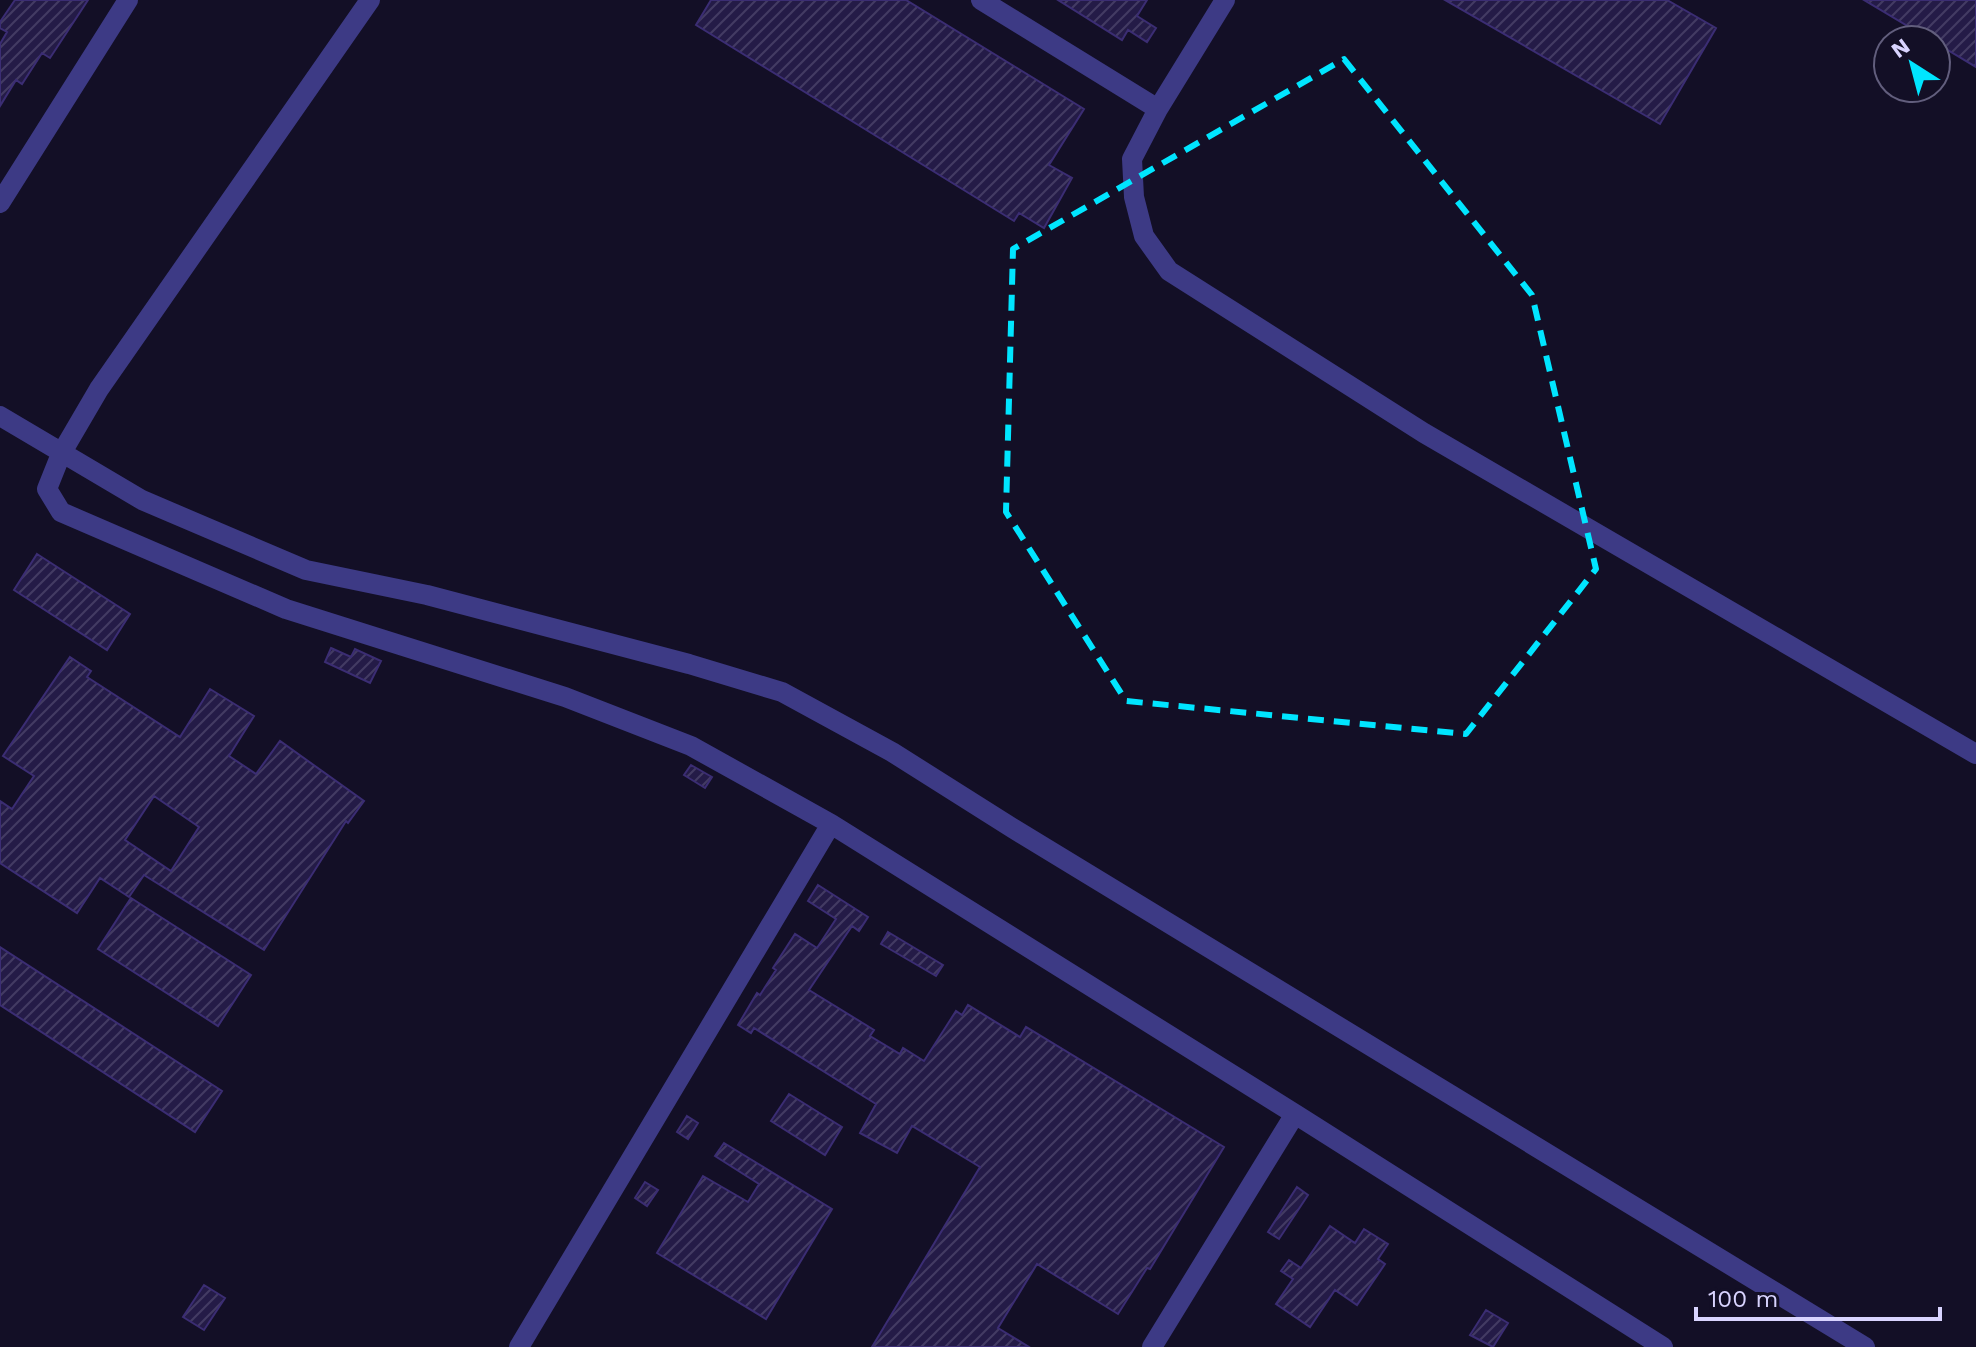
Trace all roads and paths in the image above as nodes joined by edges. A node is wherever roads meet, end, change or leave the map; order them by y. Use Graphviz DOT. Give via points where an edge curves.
graph roads {
  1 [pos="128,0"];
  2 [pos="370,0"];
  3 [pos="981,0"];
  4 [pos="1225,0"];
  5 [pos="1158,109"];
  6 [pos="0,203"];
  7 [pos="0,416"];
  8 [pos="61,454"];
  9 [pos="1976,754"];
  10 [pos="831,824"];
  11 [pos="1295,1114"];
  12 [pos="519,1347"];
  13 [pos="1152,1347"];
  14 [pos="1663,1347"];
  15 [pos="1865,1347"];
  1 -- 6 [label="street"];
  2 -- 8 [label="street" via="99,389"];
  3 -- 5 [label="street"];
  4 -- 5 [label="street"];
  5 -- 9 [label="street" via="1132,159 1134,197 1144,236 1169,271 1461,455"];
  7 -- 8 [label="street"];
  8 -- 10 [label="street" via="47,489 61,512 286,609 565,697 691,746"];
  8 -- 15 [label="street" via="142,500 306,570 427,595 782,692 892,752"];
  10 -- 11 [label="street"];
  10 -- 12 [label="street"];
  11 -- 13 [label="street"];
  11 -- 14 [label="street"];
}
